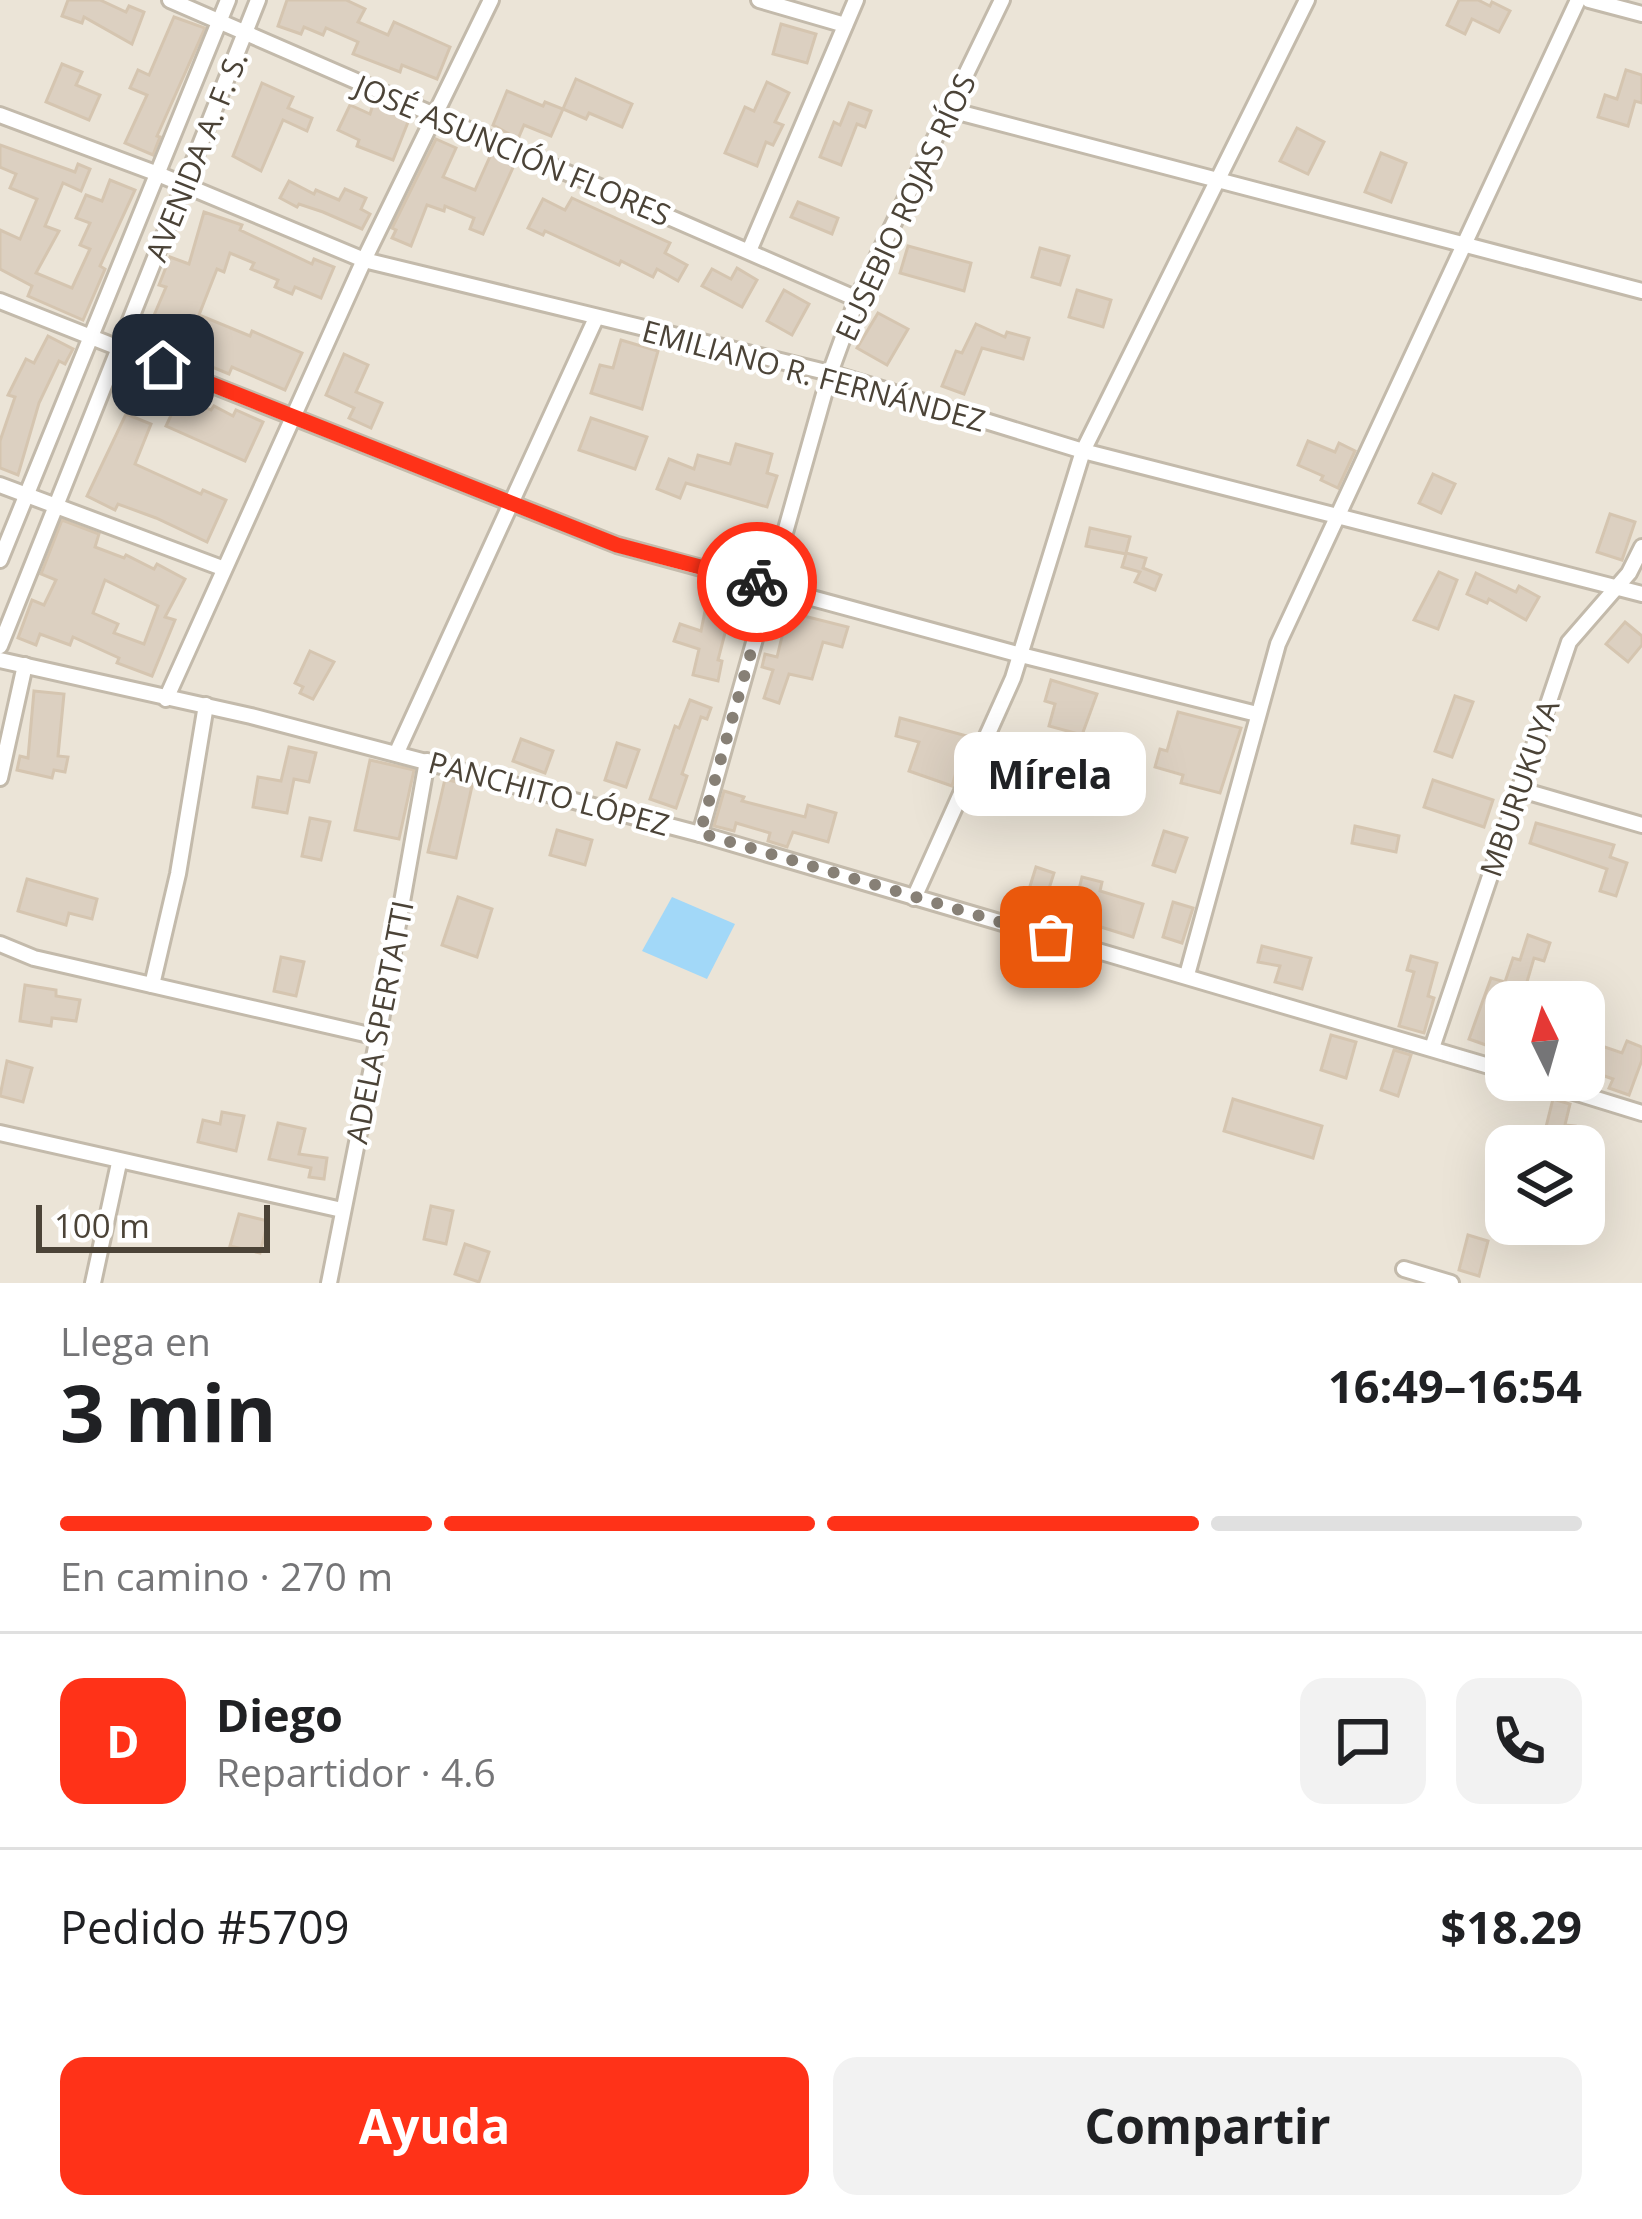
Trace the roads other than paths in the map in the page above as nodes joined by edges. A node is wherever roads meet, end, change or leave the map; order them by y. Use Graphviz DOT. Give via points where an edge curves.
graph roads {
  1 [pos="170,0"];
  2 [pos="228,0"];
  3 [pos="258,0"];
  4 [pos="491,0"];
  5 [pos="759,0"];
  6 [pos="856,0"];
  7 [pos="1001,0"];
  8 [pos="1307,0"];
  9 [pos="1578,0"];
  10 [pos="1589,0"];
  11 [pos="1642,14"];
  12 [pos="220,21"];
  13 [pos="845,25"];
  14 [pos="245,32"];
  15 [pos="950,110"];
  16 [pos="0,115"];
  17 [pos="434,116"];
  18 [pos="158,174"];
  19 [pos="1220,179"];
  20 [pos="185,186"];
  21 [pos="1463,244"];
  22 [pos="749,251"];
  23 [pos="364,260"];
  24 [pos="1642,291"];
  25 [pos="857,299"];
  26 [pos="0,302"];
  27 [pos="596,317"];
  28 [pos="92,337"];
  29 [pos="120,348"];
  30 [pos="830,373"];
  31 [pos="292,419"];
  32 [pos="1083,451"];
  33 [pos="0,485"];
  34 [pos="26,497"];
  35 [pos="511,506"];
  36 [pos="55,508"];
  37 [pos="1337,516"];
  38 [pos="1642,547"];
  39 [pos="0,560"];
  40 [pos="222,568"];
  41 [pos="770,585"];
  42 [pos="1617,587"];
  43 [pos="1642,594"];
  44 [pos="0,646"];
  45 [pos="1021,655"];
  46 [pos="0,660"];
  47 [pos="25,665"];
  48 [pos="166,699"];
  49 [pos="206,706"];
  50 [pos="1257,714"];
  51 [pos="397,752"];
  52 [pos="428,760"];
  53 [pos="0,778"];
  54 [pos="1518,789"];
  55 [pos="1642,826"];
  56 [pos="700,833"];
  57 [pos="914,898"];
  58 [pos="0,944"];
  59 [pos="1187,975"];
  60 [pos="152,986"];
  61 [pos="378,1037"];
  62 [pos="1432,1048"];
  63 [pos="1485,1064"];
  64 [pos="1603,1101"];
  65 [pos="1642,1113"];
  66 [pos="0,1133"];
  67 [pos="119,1163"];
  68 [pos="342,1210"];
  69 [pos="1404,1269"];
  70 [pos="93,1283"];
  71 [pos="328,1283"];
  72 [pos="1451,1283"];
  1 -- 12 [label="street, JOSÉ ASUNCIÓN FLORES"];
  2 -- 12 [label="street, AVENIDA A. F. S."];
  3 -- 14 [label="street, AVENIDA A. F. S."];
  4 -- 17 [label="street"];
  5 -- 13 [label="street"];
  6 -- 13 [label="street"];
  7 -- 15 [label="street, EUSEBIO ROJAS RÍOS"];
  8 -- 19 [label="street"];
  9 -- 21 [label="street"];
  10 -- 11 [label="street"];
  12 -- 14 [label="street, JOSÉ ASUNCIÓN FLORES"];
  12 -- 18 [label="street, AVENIDA A. F. S."];
  13 -- 22 [label="street"];
  14 -- 17 [label="street, JOSÉ ASUNCIÓN FLORES"];
  14 -- 20 [label="street, AVENIDA A. F. S."];
  15 -- 19 [label="street"];
  15 -- 25 [label="street, EUSEBIO ROJAS RÍOS"];
  16 -- 18 [label="street, EMILIANO R. FERNÁNDEZ"];
  17 -- 22 [label="street, JOSÉ ASUNCIÓN FLORES"];
  17 -- 23 [label="street"];
  18 -- 20 [label="street, EMILIANO R. FERNÁNDEZ"];
  18 -- 28 [label="street, AVENIDA A. F. S."];
  19 -- 21 [label="street"];
  19 -- 32 [label="street"];
  20 -- 23 [label="street, EMILIANO R. FERNÁNDEZ"];
  20 -- 29 [label="street, AVENIDA A. F. S."];
  21 -- 24 [label="street"];
  21 -- 37 [label="street"];
  22 -- 25 [label="street, JOSÉ ASUNCIÓN FLORES"];
  23 -- 27 [label="street, EMILIANO R. FERNÁNDEZ"];
  23 -- 31 [label="street"];
  25 -- 30 [label="street, EUSEBIO ROJAS RÍOS"];
  26 -- 28 [label="street"];
  27 -- 30 [label="street, EMILIANO R. FERNÁNDEZ"];
  27 -- 35 [label="street"];
  28 -- 29 [label="street"];
  28 -- 34 [label="street, AVENIDA A. F. S."];
  29 -- 31 [label="street"];
  29 -- 36 [label="street, AVENIDA A. F. S."];
  30 -- 32 [label="street, EMILIANO R. FERNÁNDEZ"];
  30 -- 41 [label="street, EUSEBIO ROJAS RÍOS"];
  31 -- 35 [label="street"];
  31 -- 40 [label="street"];
  32 -- 37 [label="street, EMILIANO R. FERNÁNDEZ"];
  32 -- 45 [label="street"];
  33 -- 34 [label="street"];
  34 -- 36 [label="street"];
  34 -- 39 [label="street, AVENIDA A. F. S."];
  35 -- 41 [label="street" via="617,545"];
  35 -- 51 [label="street"];
  36 -- 40 [label="street"];
  36 -- 44 [label="street, AVENIDA A. F. S."];
  37 -- 42 [label="street, EMILIANO R. FERNÁNDEZ"];
  37 -- 50 [label="street" via="1278,644"];
  38 -- 42 [label="street, MBURUKUYA"];
  40 -- 48 [label="street"];
  41 -- 45 [label="street"];
  41 -- 56 [label="street, EUSEBIO ROJAS RÍOS"];
  42 -- 43 [label="street, EMILIANO R. FERNÁNDEZ"];
  42 -- 54 [label="street, MBURUKUYA" via="1570,642"];
  45 -- 50 [label="street"];
  45 -- 57 [label="street"];
  46 -- 47 [label="street, PANCHITO LÓPEZ"];
  47 -- 48 [label="street, PANCHITO LÓPEZ"];
  47 -- 53 [label="street"];
  48 -- 49 [label="street, PANCHITO LÓPEZ"];
  49 -- 51 [label="street, PANCHITO LÓPEZ"];
  49 -- 60 [label="street"];
  50 -- 59 [label="street"];
  51 -- 52 [label="street, PANCHITO LÓPEZ"];
  52 -- 56 [label="street, PANCHITO LÓPEZ"];
  52 -- 61 [label="street, ADELA SPERTATTI"];
  54 -- 55 [label="street"];
  54 -- 62 [label="street, MBURUKUYA"];
  56 -- 57 [label="street, PANCHITO LÓPEZ"];
  57 -- 59 [label="street, PANCHITO LÓPEZ"];
  58 -- 60 [label="street"];
  59 -- 62 [label="street, PANCHITO LÓPEZ"];
  60 -- 61 [label="street"];
  61 -- 68 [label="street, ADELA SPERTATTI"];
  62 -- 63 [label="street, PANCHITO LÓPEZ"];
  64 -- 65 [label="street"];
  66 -- 67 [label="street"];
  67 -- 68 [label="street"];
  67 -- 70 [label="street"];
  68 -- 71 [label="street, ADELA SPERTATTI"];
  69 -- 72 [label="street"];
}
